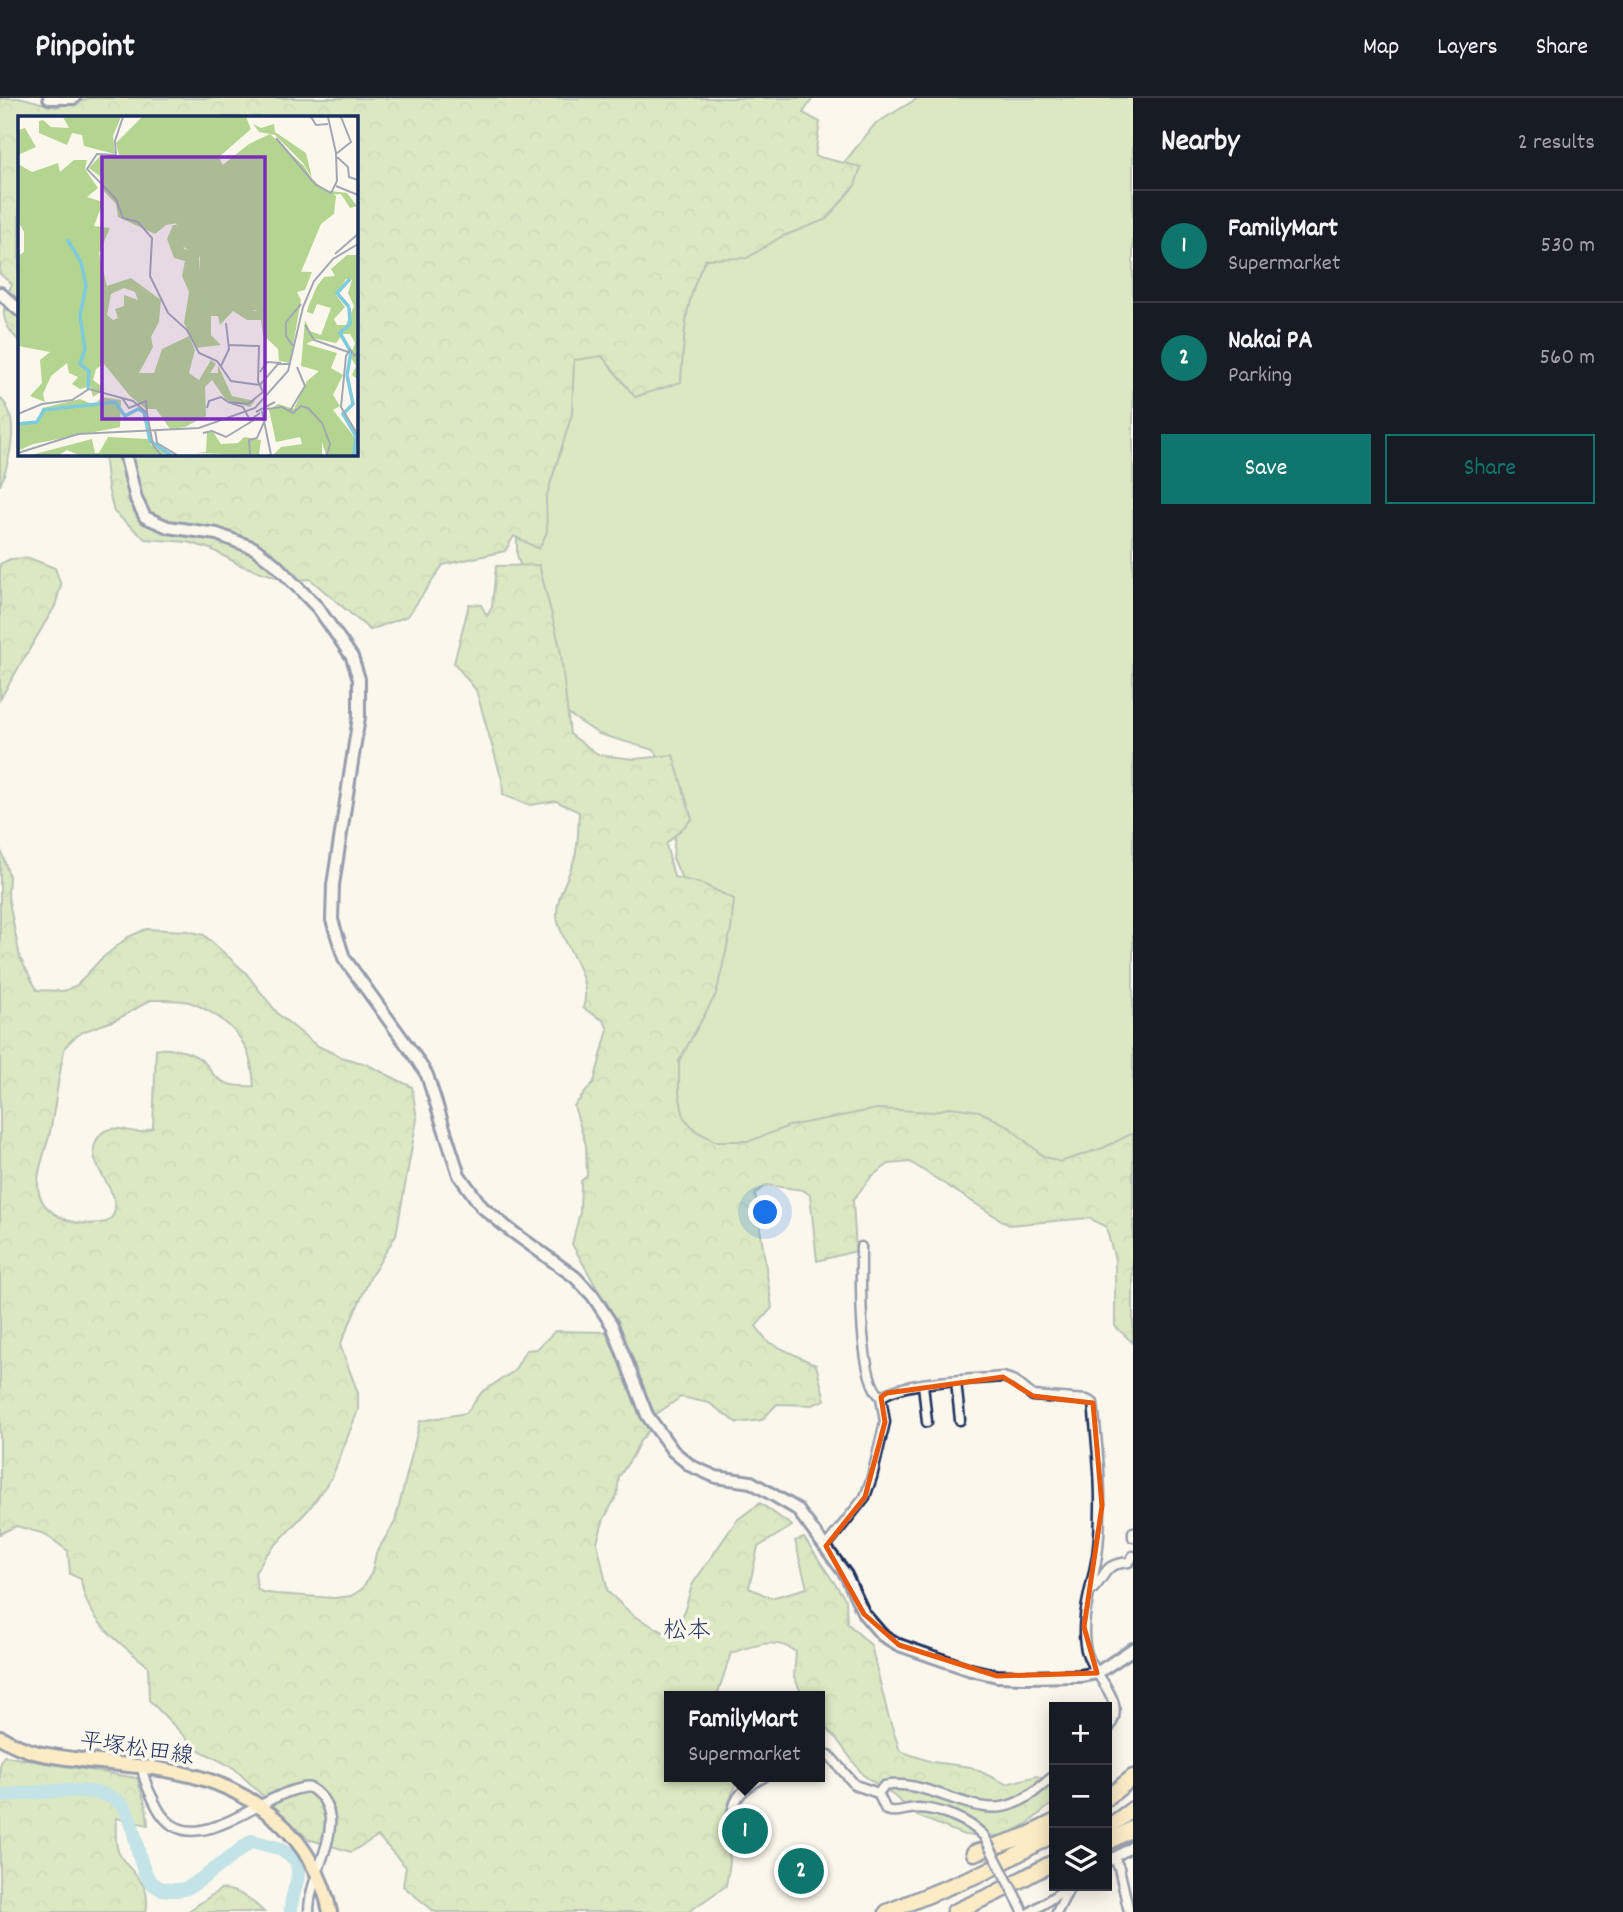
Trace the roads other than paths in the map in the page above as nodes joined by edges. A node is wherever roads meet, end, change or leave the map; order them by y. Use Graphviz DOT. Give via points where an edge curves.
graph roads {
  1 [pos="49,98"];
  2 [pos="74,98"];
  3 [pos="0,293"];
  4 [pos="18,309"];
  5 [pos="125,455"];
  6 [pos="861,1247"];
  7 [pos="956,1381"];
  8 [pos="923,1384"];
  9 [pos="881,1397"];
  10 [pos="960,1420"];
  11 [pos="927,1422"];
  12 [pos="1133,1532"];
  13 [pos="1133,1538"];
  14 [pos="826,1546"];
  15 [pos="1133,1556"];
  16 [pos="1091,1592"];
  17 [pos="1133,1649"];
  18 [pos="1097,1673"];
  19 [pos="1112,1724"];
  20 [pos="0,1737"];
  21 [pos="825,1756"];
  22 [pos="142,1767"];
  23 [pos="1133,1768"];
  24 [pos="1133,1777"];
  25 [pos="1049,1780"];
  26 [pos="755,1782"];
  27 [pos="1112,1784"];
  28 [pos="878,1793"];
  29 [pos="1112,1794"];
  30 [pos="260,1805"];
  31 [pos="1133,1809"];
  32 [pos="1049,1824"];
  33 [pos="1112,1824"];
  34 [pos="1133,1828"];
  35 [pos="729,1830"];
  36 [pos="1049,1837"];
  37 [pos="1112,1840"];
  38 [pos="1133,1846"];
  39 [pos="974,1853"];
  40 [pos="1112,1858"];
  41 [pos="1112,1860"];
  42 [pos="1049,1865"];
  43 [pos="316,1871"];
  44 [pos="1049,1874"];
  45 [pos="1063,1891"];
  46 [pos="1068,1891"];
  47 [pos="309,1912"];
  48 [pos="330,1912"];
  49 [pos="887,1912"];
  50 [pos="954,1912"];
  51 [pos="969,1912"];
  52 [pos="1023,1912"];
  53 [pos="1031,1912"];
  54 [pos="1057,1912"];
  55 [pos="1129,1912"];
  1 -- 2 [label="street"];
  3 -- 4 [label="street"];
  5 -- 14 [label="street" via="145,517 254,548 318,608 352,657 359,679 359,718 333,885 332,920 344,958 427,1075 459,1175 482,1207 575,1277 593,1296 612,1325 647,1415 673,1451 691,1466 716,1477 751,1482 797,1509"];
  6 -- 9 [label="street" via="864,1341 871,1380"];
  7 -- 8 [label="street"];
  7 -- 10 [label="street"];
  7 -- 16 [label="street" via="1003,1377 1033,1396 1093,1403 1102,1506"];
  8 -- 9 [label="street"];
  8 -- 11 [label="street"];
  9 -- 14 [label="street" via="885,1422 872,1477 864,1497"];
  12 -- 13 [label="street"];
  14 -- 18 [label="street" via="864,1614 899,1646 997,1676"];
  15 -- 16 [label="street" via="1129,1562 1106,1569"];
  16 -- 18 [label="street" via="1085,1645"];
  17 -- 18 [label="street"];
  18 -- 19 [label="street" via="1112,1696 1116,1712"];
  20 -- 22 [label="main road, 平塚松田線" via="34,1754"];
  21 -- 28 [label="street" via="830,1755 855,1785"];
  22 -- 30 [label="main road, 平塚松田線" via="180,1771 217,1782"];
  22 -- 30 [label="street" via="163,1818 188,1832 209,1829"];
  23 -- 27 [label="highway"];
  24 -- 29 [label="highway"];
  25 -- 28 [label="street" via="1023,1799 1000,1808 918,1786 884,1786"];
  26 -- 35 [label="street" via="735,1801"];
  28 -- 52 [label="street, bridge" via="886,1810 894,1813 917,1808 939,1811 977,1829"];
  30 -- 43 [label="main road, 平塚松田線" via="302,1848"];
  30 -- 43 [label="street" via="302,1788 323,1798 330,1816 329,1833"];
  31 -- 33 [label="highway"];
  32 -- 39 [label="highway"];
  34 -- 37 [label="highway"];
  36 -- 49 [label="highway" via="986,1871"];
  38 -- 40 [label="street"];
  41 -- 55 [label="street" via="1119,1868"];
  42 -- 50 [label="highway"];
  43 -- 47 [label="street"];
  43 -- 48 [label="main road, 平塚松田線"];
  44 -- 51 [label="highway"];
  45 -- 53 [label="street"];
  46 -- 54 [label="street"];
}
